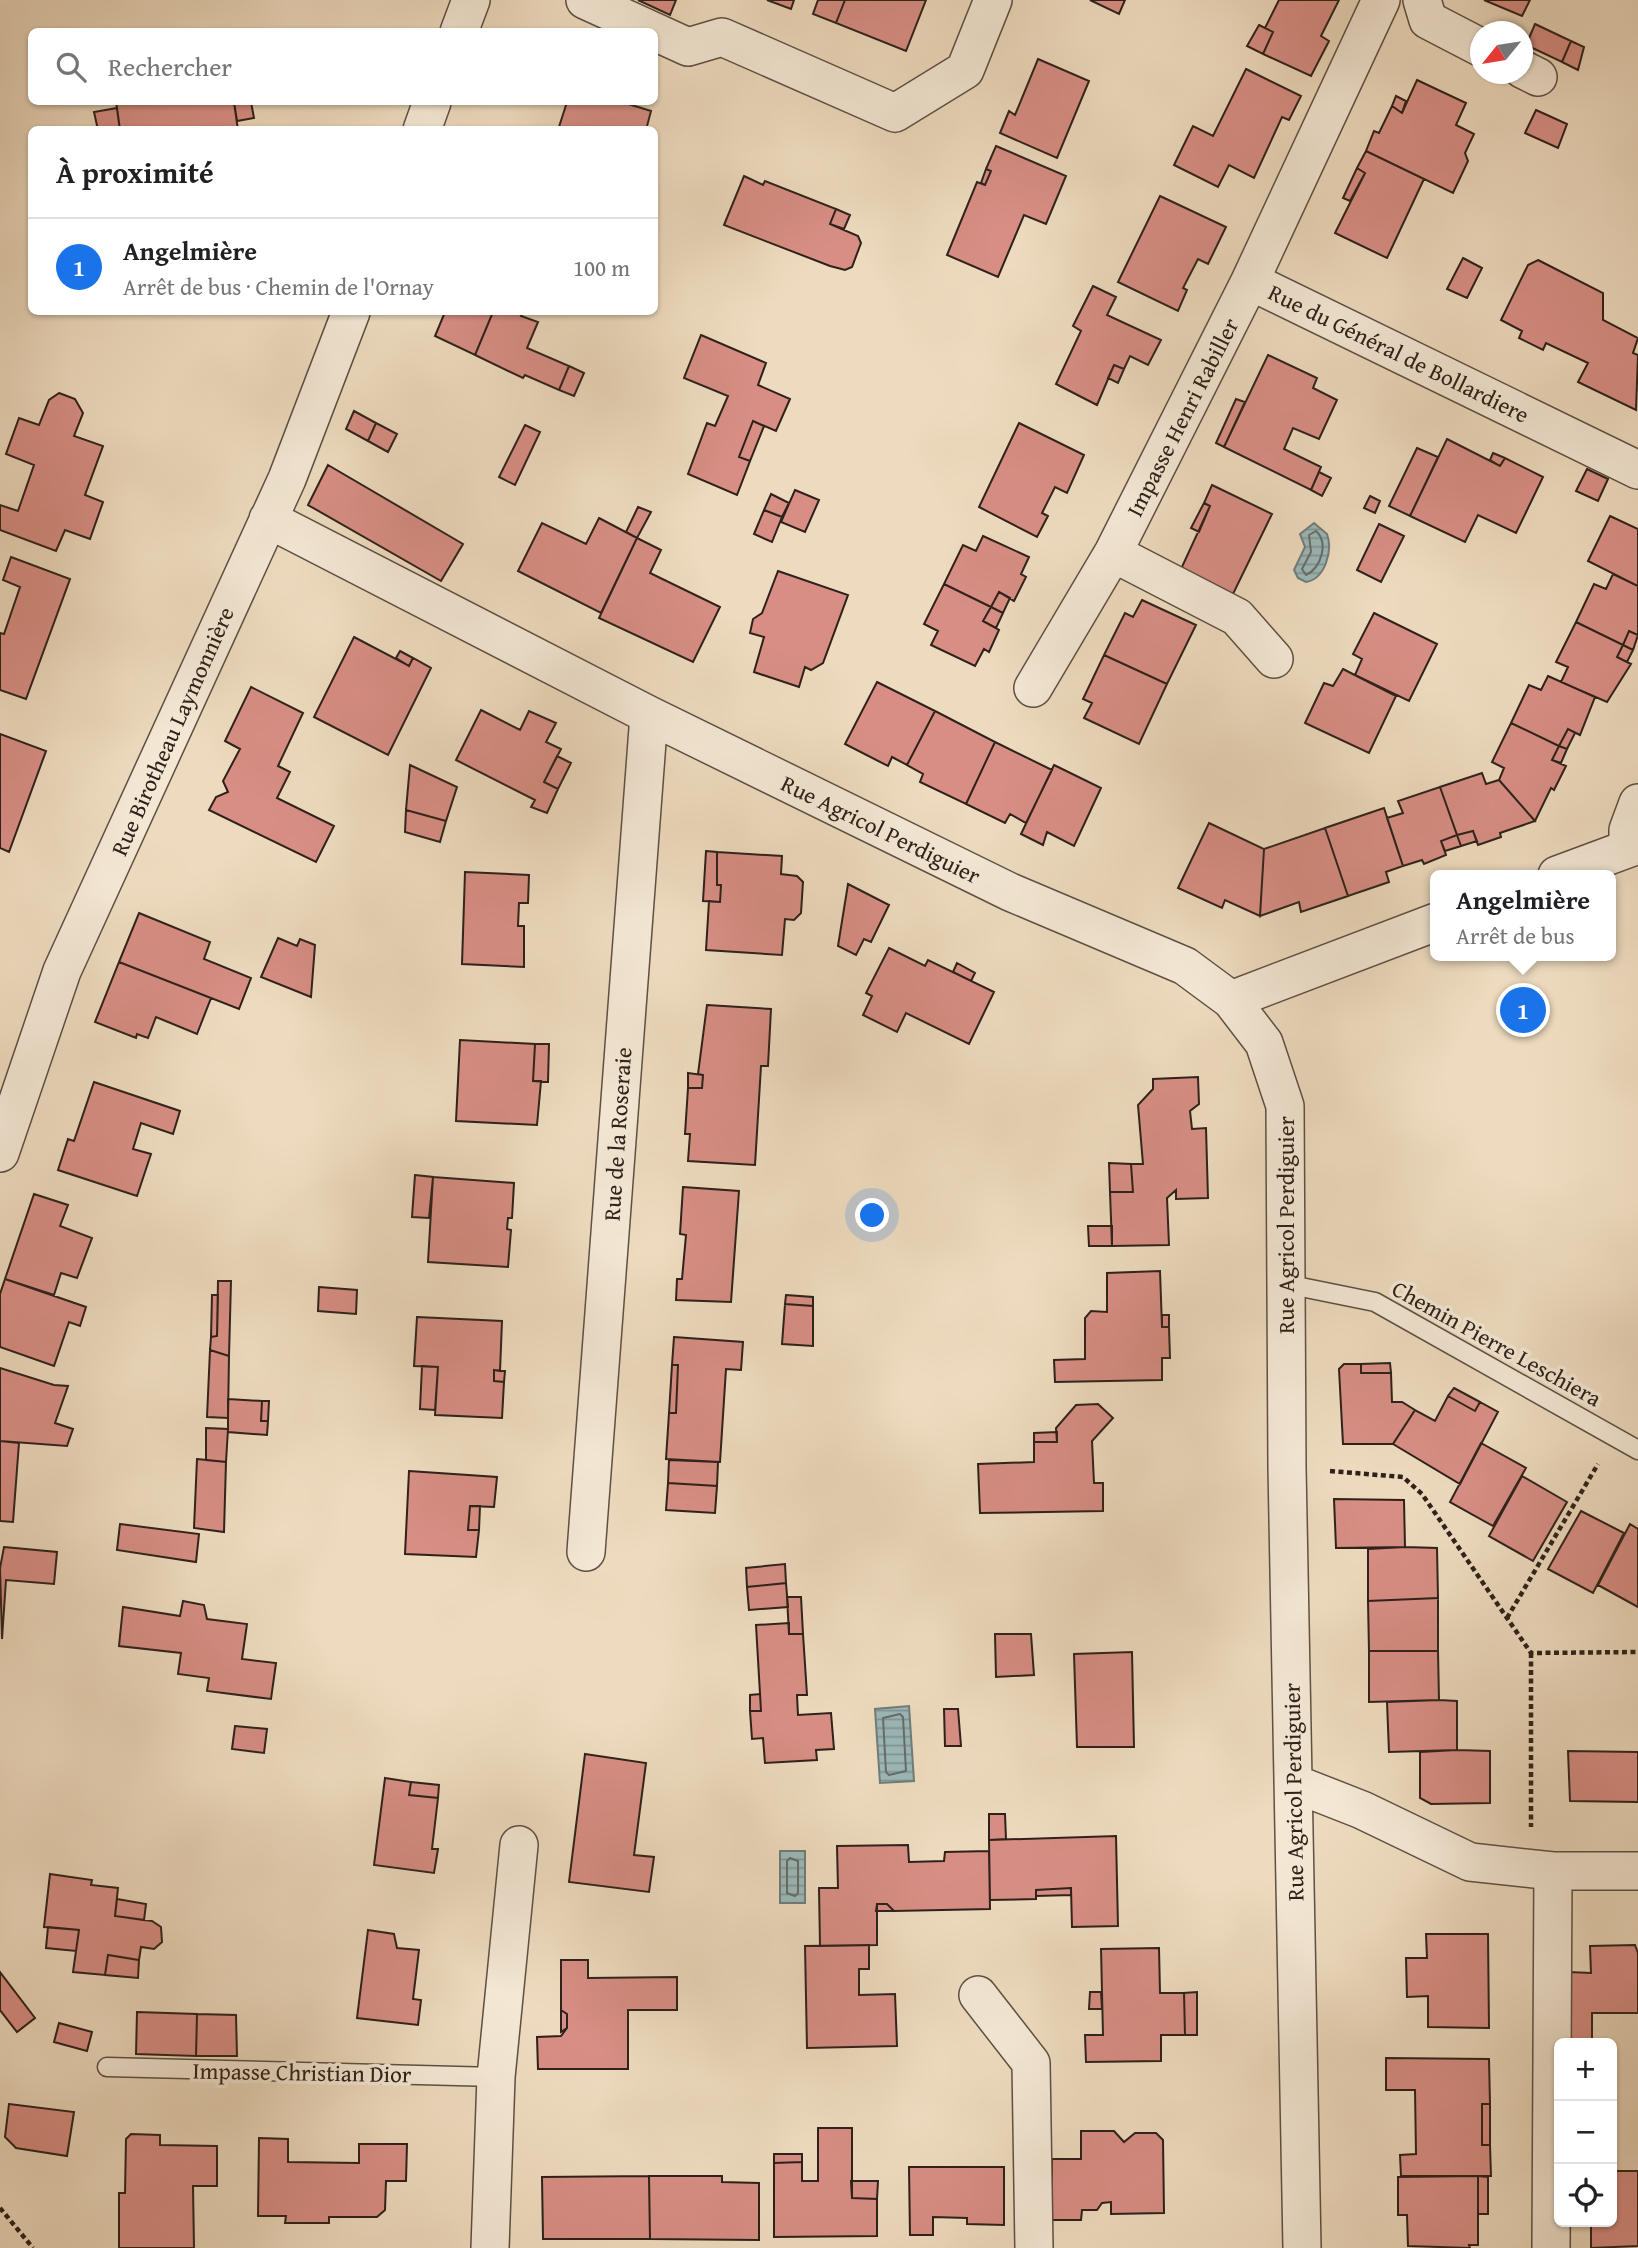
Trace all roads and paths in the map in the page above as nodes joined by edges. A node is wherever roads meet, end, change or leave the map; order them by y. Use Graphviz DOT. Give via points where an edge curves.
graph roads {
  1 [pos="471,0"];
  2 [pos="585,0"];
  3 [pos="993,0"];
  4 [pos="1381,0"];
  5 [pos="1422,0"];
  6 [pos="460,28"];
  7 [pos="646,28"];
  8 [pos="658,33"];
  9 [pos="1470,42"];
  10 [pos="431,105"];
  11 [pos="423,126"];
  12 [pos="1250,281"];
  13 [pos="350,315"];
  14 [pos="1638,470"];
  15 [pos="268,519"];
  16 [pos="1113,553"];
  17 [pos="1273,659"];
  18 [pos="1033,688"];
  19 [pos="649,715"];
  20 [pos="1638,803"];
  21 [pos="1633,847"];
  22 [pos="1571,870"];
  23 [pos="1430,924"];
  24 [pos="1231,1000"];
  25 [pos="0,1153"];
  26 [pos="1286,1284"];
  27 [pos="1614,1436"];
  28 [pos="1638,1450"];
  29 [pos="1287,1467"];
  30 [pos="586,1552"];
  31 [pos="1507,1618"];
  32 [pos="1638,1652"];
  33 [pos="1531,1653"];
  34 [pos="1293,1783"];
  35 [pos="519,1844"];
  36 [pos="1543,1870"];
  37 [pos="1638,1871"];
  38 [pos="978,1995"];
  39 [pos="107,2067"];
  40 [pos="496,2077"];
  41 [pos="0,2208"];
  42 [pos="33,2248"];
  43 [pos="489,2248"];
  44 [pos="1034,2248"];
  45 [pos="1302,2248"];
  46 [pos="1551,2248"];
  1 -- 6 [label="street"];
  2 -- 7 [label="street"];
  3 -- 8 [label="street" via="965,70 895,113 722,37 688,47"];
  4 -- 12 [label="street, Rue du Général de Bollardiere"];
  5 -- 9 [label="street" via="1428,20"];
  10 -- 11 [label="street"];
  12 -- 14 [label="street, Rue du Général de Bollardiere"];
  12 -- 16 [label="street, Impasse Henri Rabiller"];
  13 -- 15 [label="street, Rue Birotheau Laymonnière"];
  15 -- 19 [label="street, Rue Agricol Perdiguier"];
  15 -- 25 [label="street, Rue Birotheau Laymonnière" via="62,971"];
  16 -- 17 [label="street" via="1237,617"];
  16 -- 18 [label="street, Impasse Henri Rabiller"];
  19 -- 24 [label="street, Rue Agricol Perdiguier" via="1010,892 1185,966"];
  19 -- 30 [label="street, Rue de la Roseraie"];
  20 -- 21 [label="street" via="1628,830"];
  21 -- 22 [label="street"];
  23 -- 24 [label="street"];
  24 -- 26 [label="street, Rue Agricol Perdiguier" via="1264,1043 1285,1106"];
  26 -- 27 [label="lane, Chemin Pierre Leschiera" via="1375,1302"];
  26 -- 29 [label="street, Rue Agricol Perdiguier"];
  27 -- 28 [label="lane, Chemin Pierre Leschiera"];
  27 -- 31 [label="path"];
  29 -- 31 [label="path" via="1403,1477 1422,1494"];
  29 -- 34 [label="street, Rue Agricol Perdiguier"];
  31 -- 33 [label="path"];
  32 -- 33 [label="path"];
  33 -- 36 [label="path"];
  34 -- 36 [label="street" via="1362,1810 1470,1863"];
  34 -- 45 [label="street, Rue Agricol Perdiguier"];
  35 -- 40 [label="street"];
  36 -- 37 [label="street"];
  36 -- 46 [label="street"];
  38 -- 44 [label="street" via="1031,2063"];
  39 -- 40 [label="lane, Impasse Christian Dior"];
  40 -- 43 [label="street"];
  41 -- 42 [label="path"];
}
